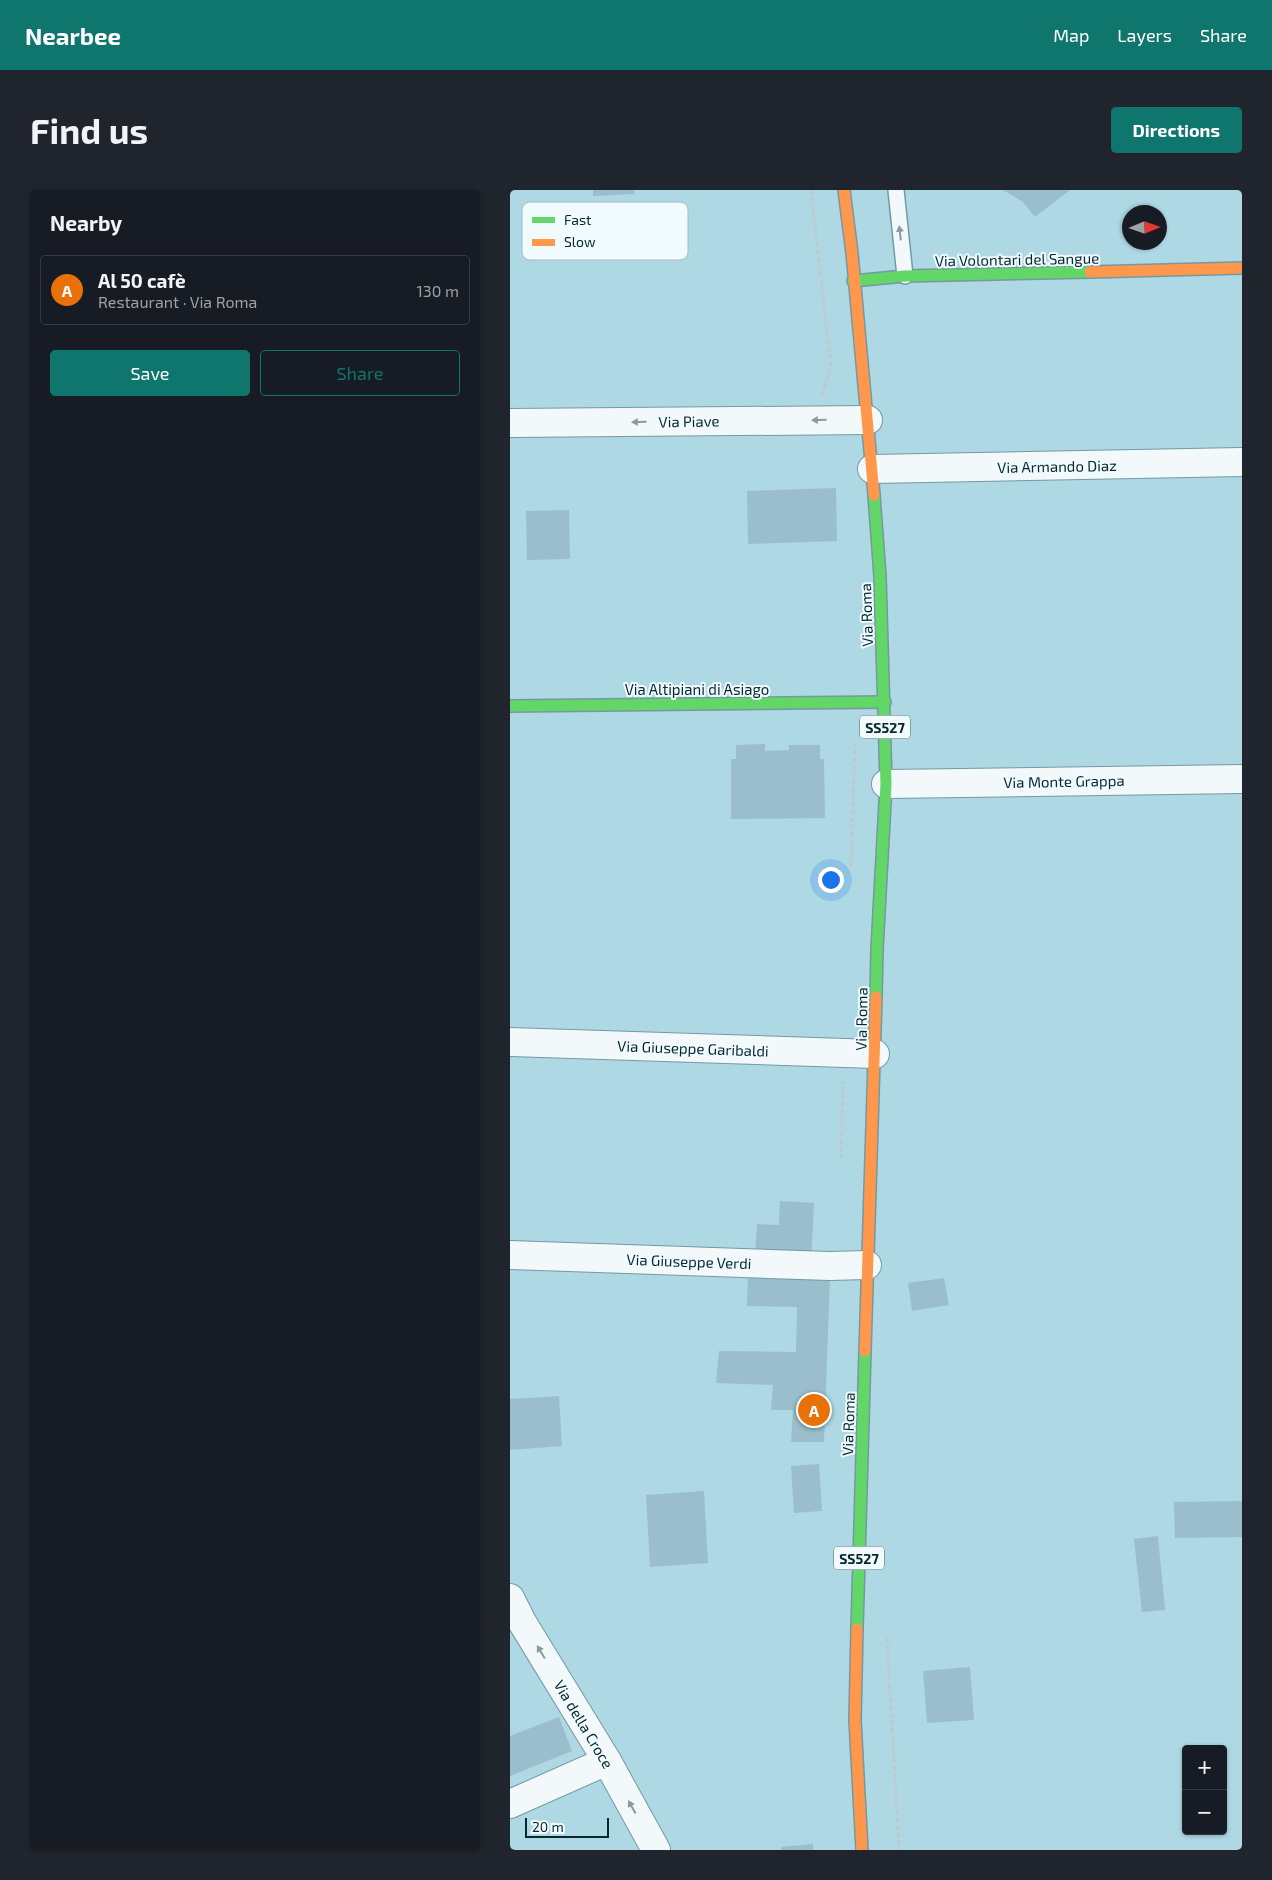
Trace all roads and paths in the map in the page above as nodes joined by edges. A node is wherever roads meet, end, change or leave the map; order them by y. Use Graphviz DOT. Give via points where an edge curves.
graph roads {
  1 [pos="844,190"];
  2 [pos="896,190"];
  3 [pos="1242,268"];
  4 [pos="904,276"];
  5 [pos="854,281"];
  6 [pos="868,420"];
  7 [pos="510,423"];
  8 [pos="1242,462"];
  9 [pos="872,469"];
  10 [pos="884,702"];
  11 [pos="510,706"];
  12 [pos="1242,779"];
  13 [pos="886,784"];
  14 [pos="510,1042"];
  15 [pos="875,1054"];
  16 [pos="510,1255"];
  17 [pos="867,1265"];
  18 [pos="510,1598"];
  19 [pos="887,1632"];
  20 [pos="607,1761"];
  21 [pos="510,1804"];
  22 [pos="656,1850"];
  23 [pos="862,1850"];
  24 [pos="899,1850"];
  1 -- 5 [label="main road, Via Roma / SS527"];
  4 -- 2 [label="lane, one-way"];
  3 -- 4 [label="main road, Via Volontari del Sangue"];
  4 -- 5 [label="main road, Via Volontari del Sangue"];
  5 -- 6 [label="main road, Via Roma / SS527"];
  6 -- 7 [label="street, Via Piave, one-way"];
  6 -- 9 [label="main road, Via Roma / SS527"];
  8 -- 9 [label="street, Via Armando Diaz"];
  9 -- 10 [label="main road, Via Roma / SS527"];
  10 -- 11 [label="main road, Via Altipiani di Asiago"];
  10 -- 13 [label="main road, Via Roma / SS527"];
  12 -- 13 [label="street, Via Monte Grappa"];
  13 -- 15 [label="main road, Via Roma / SS527"];
  14 -- 15 [label="street, Via Giuseppe Garibaldi"];
  15 -- 17 [label="main road, Via Roma / SS527"];
  16 -- 17 [label="street, Via Giuseppe Verdi"];
  17 -- 23 [label="main road, Via Roma / SS527" via="855,1720"];
  20 -- 18 [label="street, Via della Croce, one-way"];
  19 -- 24 [label="path"];
  20 -- 21 [label="street"];
  22 -- 20 [label="street, Via della Croce, one-way"];
}
